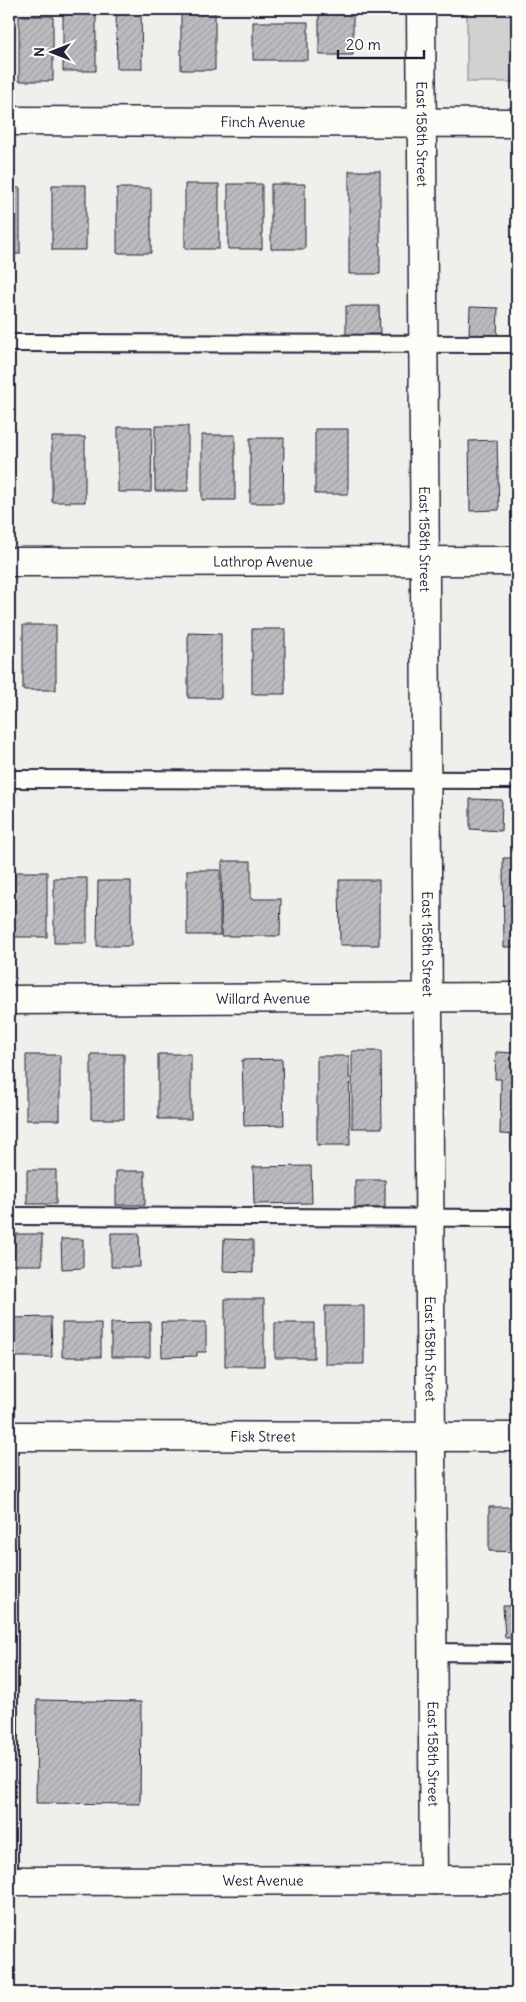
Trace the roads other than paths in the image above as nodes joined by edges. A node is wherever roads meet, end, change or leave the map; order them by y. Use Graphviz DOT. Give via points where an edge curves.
graph roads {
  1 [pos="421,9"];
  2 [pos="9,121"];
  3 [pos="422,123"];
  4 [pos="517,123"];
  5 [pos="9,343"];
  6 [pos="423,344"];
  7 [pos="517,344"];
  8 [pos="517,560"];
  9 [pos="425,561"];
  10 [pos="9,562"];
  11 [pos="9,779"];
  12 [pos="426,780"];
  13 [pos="517,780"];
  14 [pos="428,997"];
  15 [pos="517,997"];
  16 [pos="9,1000"];
  17 [pos="9,1216"];
  18 [pos="429,1218"];
  19 [pos="517,1218"];
  20 [pos="9,1436"];
  21 [pos="431,1437"];
  22 [pos="517,1437"];
  23 [pos="433,1652"];
  24 [pos="517,1653"];
  25 [pos="9,1663"];
  26 [pos="434,1880"];
  27 [pos="517,1880"];
  28 [pos="9,1881"];
  1 -- 3 [label="street, East 158th Street"];
  2 -- 3 [label="street, Finch Avenue"];
  3 -- 4 [label="street, Finch Avenue"];
  3 -- 6 [label="street, East 158th Street"];
  5 -- 6 [label="lane"];
  6 -- 7 [label="lane"];
  6 -- 9 [label="street, East 158th Street"];
  8 -- 9 [label="street, Lathrop Avenue"];
  9 -- 10 [label="street, Lathrop Avenue"];
  9 -- 12 [label="street, East 158th Street"];
  11 -- 12 [label="lane"];
  12 -- 13 [label="lane"];
  12 -- 14 [label="street, East 158th Street"];
  14 -- 15 [label="street, Willard Avenue"];
  14 -- 16 [label="street, Willard Avenue"];
  14 -- 18 [label="street, East 158th Street"];
  17 -- 18 [label="lane"];
  18 -- 19 [label="lane"];
  18 -- 21 [label="street, East 158th Street"];
  20 -- 21 [label="street, Fisk Street"];
  20 -- 25 [label="lane"];
  21 -- 22 [label="street, Fisk Street"];
  21 -- 23 [label="street, East 158th Street"];
  23 -- 24 [label="lane"];
  23 -- 26 [label="street, East 158th Street"];
  25 -- 28 [label="lane"];
  26 -- 27 [label="street, West Avenue"];
  26 -- 28 [label="street, West Avenue"];
}
